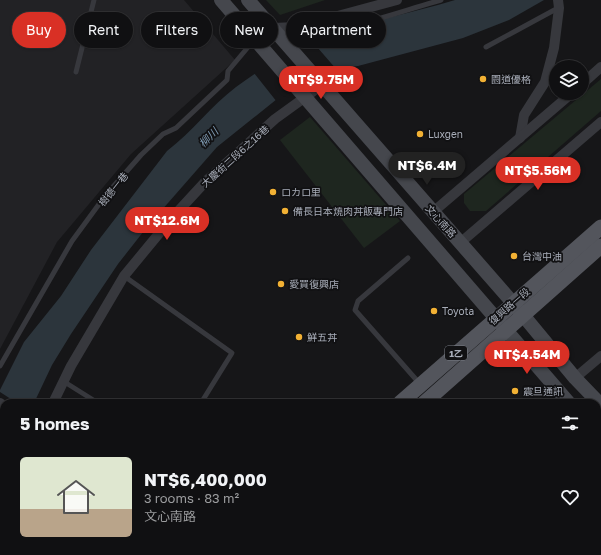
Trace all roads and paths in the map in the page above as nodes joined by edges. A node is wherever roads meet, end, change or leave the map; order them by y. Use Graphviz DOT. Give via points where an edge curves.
graph roads {
  1 [pos="94,0"];
  2 [pos="221,0"];
  3 [pos="248,0"];
  4 [pos="397,0"];
  5 [pos="441,0"];
  6 [pos="567,0"];
  7 [pos="558,4"];
  8 [pos="231,12"];
  9 [pos="259,12"];
  10 [pos="278,28"];
  11 [pos="278,30"];
  12 [pos="278,34"];
  13 [pos="486,47"];
  14 [pos="248,48"];
  15 [pos="263,48"];
  16 [pos="601,67"];
  17 [pos="76,72"];
  18 [pos="589,78"];
  19 [pos="319,82"];
  20 [pos="302,94"];
  21 [pos="564,100"];
  22 [pos="601,122"];
  23 [pos="520,138"];
  24 [pos="433,212"];
  25 [pos="601,227"];
  26 [pos="460,243"];
  27 [pos="601,246"];
  28 [pos="408,258"];
  29 [pos="124,276"];
  30 [pos="518,309"];
  31 [pos="496,318"];
  32 [pos="505,330"];
  33 [pos="601,356"];
  34 [pos="0,366"];
  35 [pos="575,378"];
  36 [pos="63,381"];
  37 [pos="421,385"];
  38 [pos="55,399"];
  39 [pos="92,399"];
  40 [pos="203,399"];
  41 [pos="405,399"];
  42 [pos="428,399"];
  43 [pos="565,399"];
  44 [pos="595,399"];
  1 -- 17 [label="lane"];
  2 -- 8 [label="main road"];
  3 -- 9 [label="main road, 文心南路"];
  4 -- 10 [label="street" via="297,27"];
  5 -- 11 [label="lane" via="366,22 311,34"];
  6 -- 7 [label="street"];
  7 -- 13 [label="lane"];
  7 -- 23 [label="street" via="554,48 545,82 524,115"];
  12 -- 19 [label="main road, 文心南路"];
  14 -- 34 [label="lane, 樹德一巷" via="228,72 227,80 176,128 163,134 105,196 72,241"];
  15 -- 20 [label="main road"];
  16 -- 18 [label="street"];
  19 -- 20 [label="street, 大慶街二段6之16巷"];
  19 -- 24 [label="main road, 文心南路"];
  20 -- 29 [label="street, 大慶街二段6之16巷" via="206,181"];
  20 -- 31 [label="main road"];
  21 -- 23 [label="street"];
  22 -- 26 [label="street"];
  23 -- 24 [label="street"];
  24 -- 26 [label="main road, 文心南路"];
  25 -- 30 [label="main road, 復興路一段 / 1乙"];
  26 -- 30 [label="main road, 文心南路"];
  27 -- 30 [label="main road, 復興路一段 / 1乙"];
  28 -- 37 [label="lane" via="358,301 355,310"];
  29 -- 36 [label="street, 大慶街二段6之16巷"];
  29 -- 40 [label="lane" via="232,353"];
  30 -- 31 [label="main road, 復興路一段 / 1乙"];
  30 -- 32 [label="main road, 復興路一段 / 1乙"];
  30 -- 35 [label="main road, 文心南路"];
  31 -- 32 [label="main road"];
  31 -- 37 [label="main road, 復興路一段 / 1乙"];
  32 -- 42 [label="main road, 復興路一段 / 1乙"];
  32 -- 43 [label="main road"];
  33 -- 35 [label="street"];
  35 -- 44 [label="main road, 文心南路"];
  36 -- 38 [label="street, 大慶街二段6之16巷"];
  36 -- 39 [label="lane"];
  37 -- 41 [label="main road, 復興路一段 / 1乙"];
}
